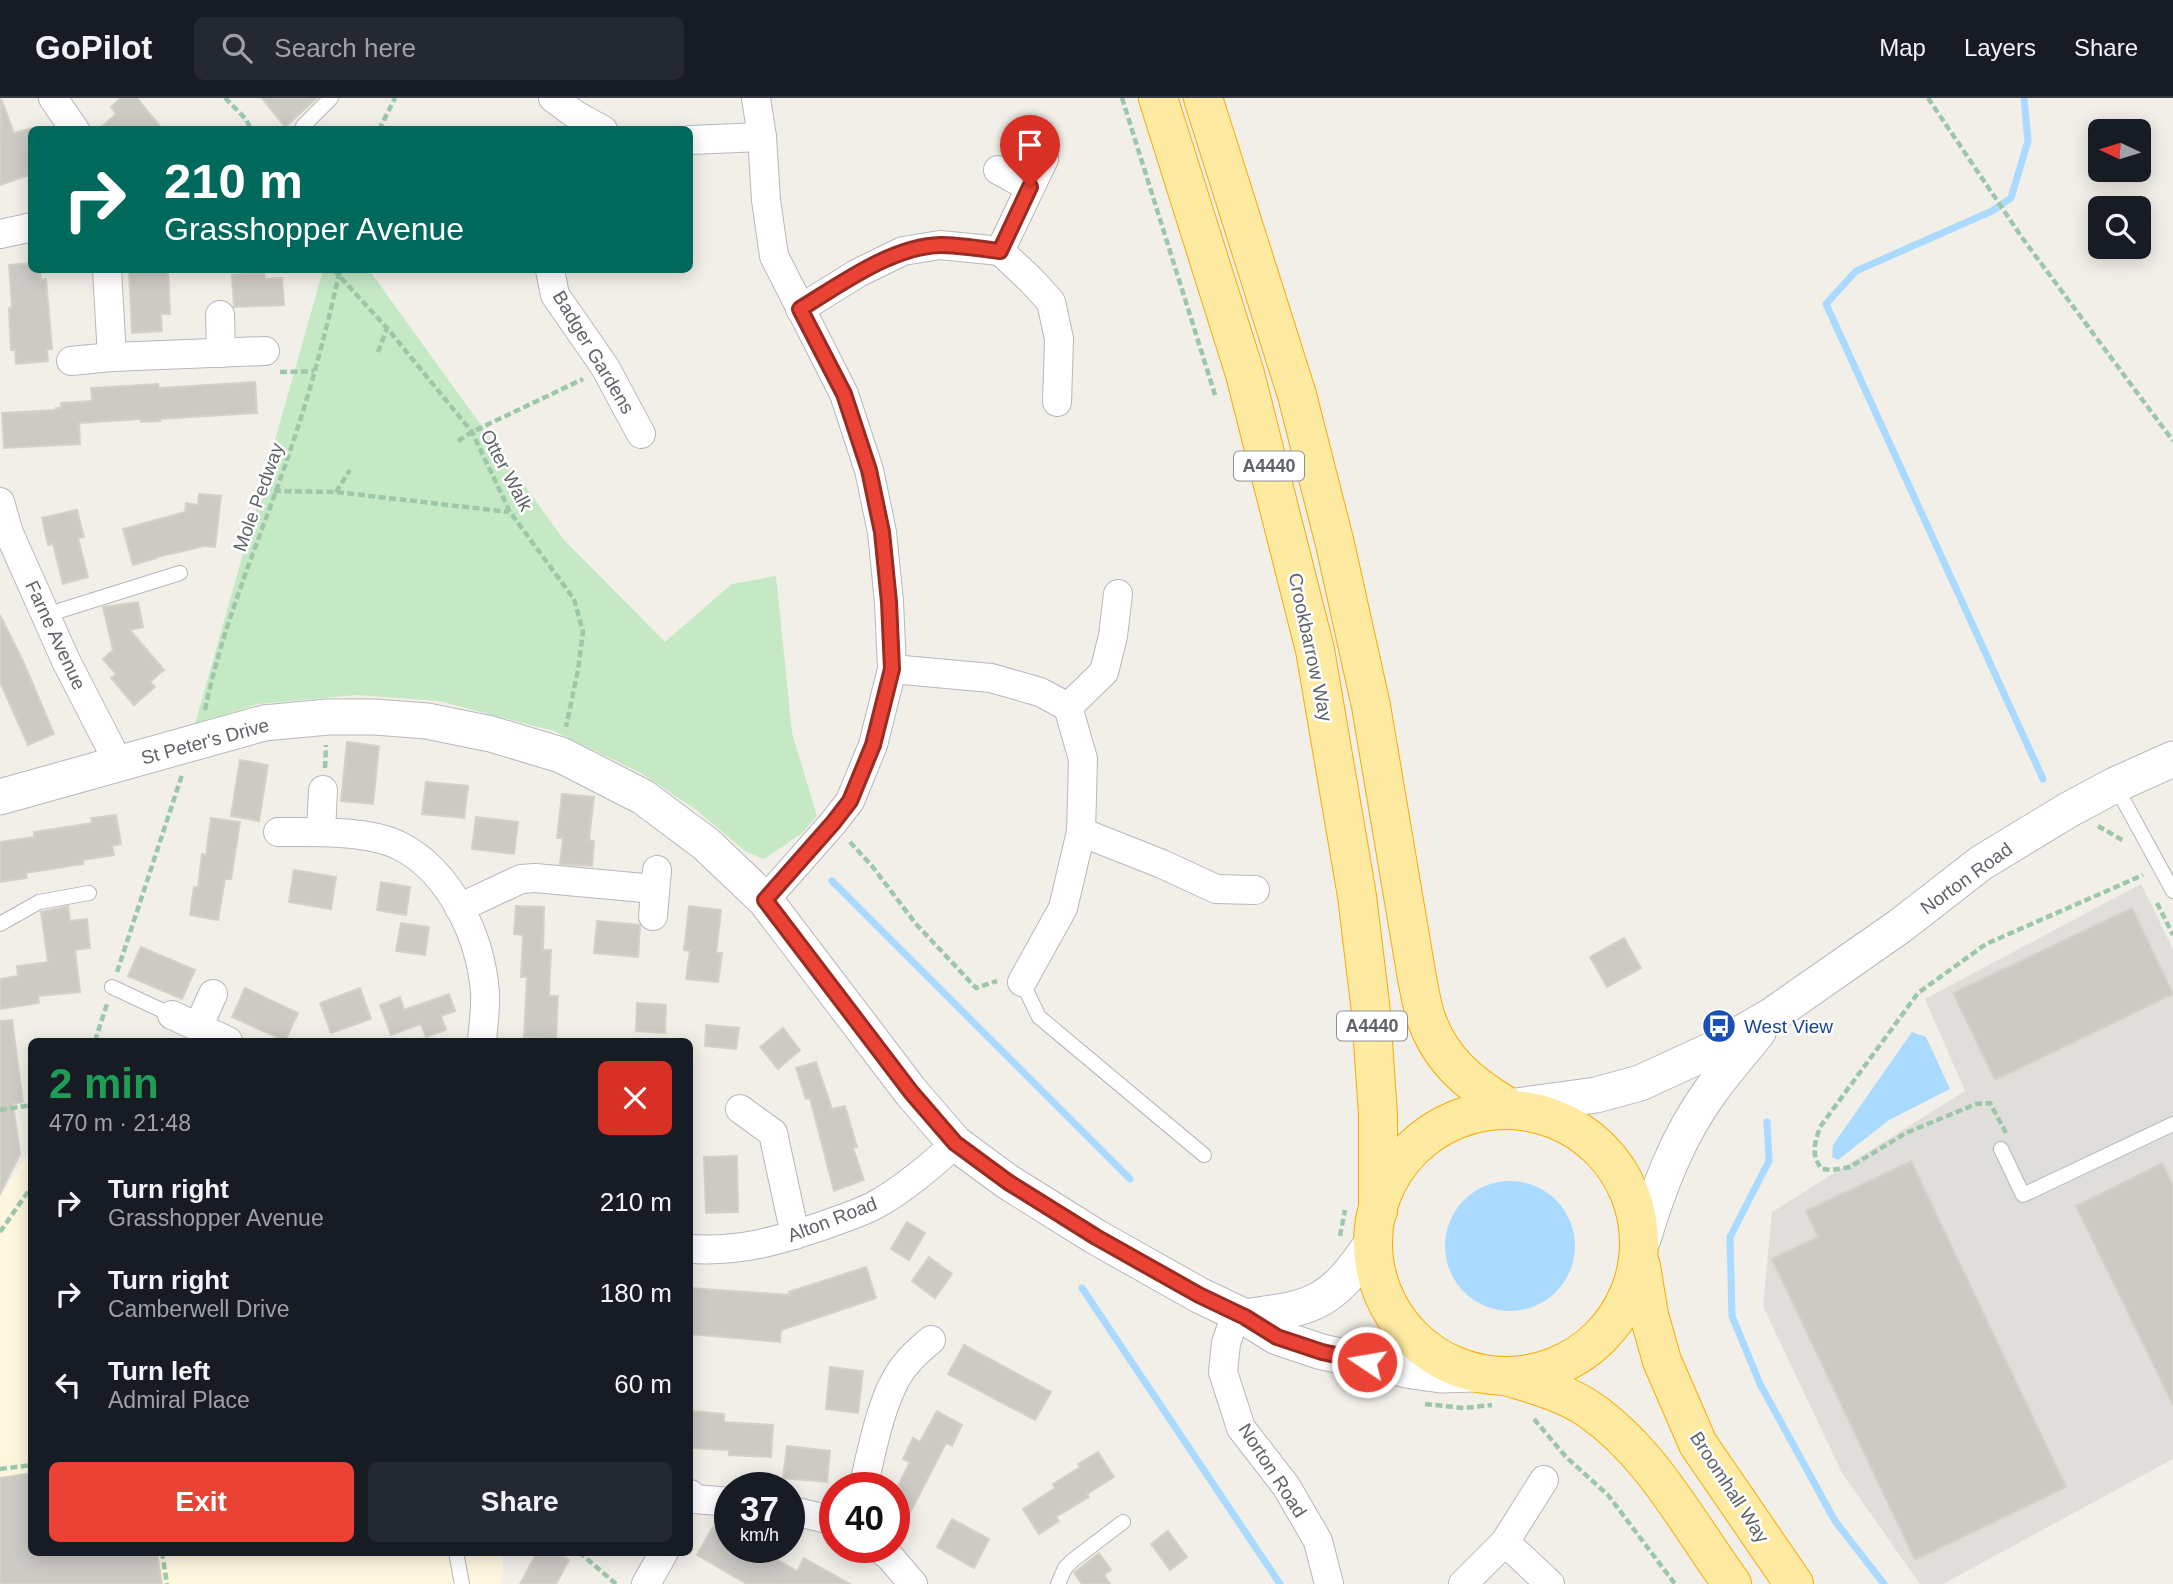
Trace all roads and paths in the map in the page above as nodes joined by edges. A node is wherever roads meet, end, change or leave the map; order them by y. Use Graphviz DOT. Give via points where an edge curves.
graph roads {
  1 [pos="53,98"];
  2 [pos="225,98"];
  3 [pos="331,98"];
  4 [pos="395,98"];
  5 [pos="553,98"];
  6 [pos="756,98"];
  7 [pos="1122,98"];
  8 [pos="1158,98"];
  9 [pos="1203,98"];
  10 [pos="1928,98"];
  11 [pos="72,126"];
  12 [pos="249,126"];
  13 [pos="303,126"];
  14 [pos="381,126"];
  15 [pos="596,126"];
  16 [pos="762,137"];
  17 [pos="693,139"];
  18 [pos="1044,159"];
  19 [pos="998,170"];
  20 [pos="1030,187"];
  21 [pos="28,228"];
  22 [pos="0,234"];
  23 [pos="1000,251"];
  24 [pos="107,273"];
  25 [pos="339,273"];
  26 [pos="551,273"];
  27 [pos="800,309"];
  28 [pos="220,315"];
  29 [pos="387,328"];
  30 [pos="265,351"];
  31 [pos="378,352"];
  32 [pos="221,353"];
  33 [pos="111,358"];
  34 [pos="71,361"];
  35 [pos="605,367"];
  36 [pos="1057,402"];
  37 [pos="1218,402"];
  38 [pos="471,432"];
  39 [pos="641,434"];
  40 [pos="458,441"];
  41 [pos="2173,441"];
  42 [pos="350,470"];
  43 [pos="274,491"];
  44 [pos="336,492"];
  45 [pos="0,502"];
  46 [pos="510,512"];
  47 [pos="180,573"];
  48 [pos="1118,594"];
  49 [pos="46,615"];
  50 [pos="892,669"];
  51 [pos="1068,707"];
  52 [pos="204,715"];
  53 [pos="327,734"];
  54 [pos="561,755"];
  55 [pos="2173,759"];
  56 [pos="119,764"];
  57 [pos="186,766"];
  58 [pos="2115,785"];
  59 [pos="323,790"];
  60 [pos="0,797"];
  61 [pos="2070,809"];
  62 [pos="833,823"];
  63 [pos="278,832"];
  64 [pos="321,832"];
  65 [pos="1081,832"];
  66 [pos="2131,845"];
  67 [pos="2139,865"];
  68 [pos="1255,890"];
  69 [pos="655,891"];
  70 [pos="2173,891"];
  71 [pos="89,894"];
  72 [pos="2155,899"];
  73 [pos="765,900"];
  74 [pos="459,908"];
  75 [pos="0,924"];
  76 [pos="2173,935"];
  77 [pos="1022,982"];
  78 [pos="112,986"];
  79 [pos="213,994"];
  80 [pos="172,1015"];
  81 [pos="1772,1016"];
  82 [pos="198,1027"];
  83 [pos="96,1038"];
  84 [pos="222,1038"];
  85 [pos="482,1038"];
  86 [pos="28,1106"];
  87 [pos="1511,1106"];
  88 [pos="740,1109"];
  89 [pos="0,1110"];
  90 [pos="2173,1124"];
  91 [pos="955,1143"];
  92 [pos="2006,1145"];
  93 [pos="1203,1155"];
  94 [pos="28,1192"];
  95 [pos="1359,1224"];
  96 [pos="0,1231"];
  97 [pos="795,1235"];
  98 [pos="693,1250"];
  99 [pos="1642,1252"];
  100 [pos="1241,1315"];
  101 [pos="931,1340"];
  102 [pos="1490,1375"];
  103 [pos="1566,1457"];
  104 [pos="28,1466"];
  105 [pos="0,1469"];
  106 [pos="867,1472"];
  107 [pos="1544,1480"];
  108 [pos="693,1500"];
  109 [pos="714,1501"];
  110 [pos="1124,1522"];
  111 [pos="1505,1542"];
  112 [pos="163,1556"];
  113 [pos="457,1556"];
  114 [pos="584,1556"];
  115 [pos="662,1556"];
  116 [pos="895,1563"];
  117 [pos="167,1584"];
  118 [pos="462,1584"];
  119 [pos="616,1584"];
  120 [pos="646,1584"];
  121 [pos="913,1584"];
  122 [pos="1058,1584"];
  123 [pos="1329,1584"];
  124 [pos="1463,1584"];
  125 [pos="1550,1584"];
  126 [pos="1675,1584"];
  127 [pos="1732,1584"];
  128 [pos="1794,1584"];
  1 -- 11 [label="street"];
  2 -- 12 [label="path"];
  3 -- 13 [label="lane"];
  4 -- 14 [label="path"];
  5 -- 15 [label="street"];
  6 -- 16 [label="street"];
  7 -- 37 [label="path"];
  8 -- 95 [label="highway, Crookbarrow Way / A4440" via="1245,374 1315,650 1357,896 1371,1012 1378,1115"];
  9 -- 87 [label="highway, A4440" via="1297,395 1335,544 1371,706 1427,1022 1448,1060 1475,1086"];
  10 -- 41 [label="path" via="2023,239"];
  16 -- 17 [label="street"];
  16 -- 27 [label="street" via="774,256"];
  18 -- 20 [label="street"];
  19 -- 20 [label="street"];
  20 -- 23 [label="street"];
  21 -- 22 [label="street"];
  23 -- 27 [label="street" via="940,245 904,251"];
  23 -- 36 [label="street" via="1051,302 1059,339"];
  24 -- 33 [label="street"];
  25 -- 29 [label="path, Otter Walk"];
  25 -- 43 [label="path, Mole Pedway" via="296,431"];
  26 -- 35 [label="street, Badger Gardens" via="555,295"];
  27 -- 50 [label="street" via="844,394 869,470 882,532"];
  28 -- 32 [label="street"];
  29 -- 31 [label="path"];
  29 -- 38 [label="path, Otter Walk"];
  30 -- 32 [label="street"];
  32 -- 33 [label="street"];
  33 -- 34 [label="street"];
  35 -- 38 [label="path"];
  35 -- 39 [label="street, Badger Gardens"];
  38 -- 40 [label="path"];
  38 -- 46 [label="path, Otter Walk"];
  42 -- 44 [label="path"];
  43 -- 44 [label="path"];
  43 -- 52 [label="path, Mole Pedway" via="225,629"];
  44 -- 46 [label="path"];
  45 -- 49 [label="street, Farne Avenue"];
  46 -- 54 [label="path, Otter Walk" via="574,599 583,632"];
  47 -- 49 [label="lane"];
  48 -- 51 [label="street" via="1104,672"];
  49 -- 56 [label="street, Farne Avenue"];
  50 -- 51 [label="street" via="991,678 1040,692"];
  50 -- 62 [label="street" via="873,745 850,801"];
  51 -- 65 [label="street" via="1083,759"];
  53 -- 59 [label="path"];
  54 -- 56 [label="street, St Peter's Drive" via="427,721 328,717 264,723"];
  54 -- 73 [label="street, St Peter's Drive" via="643,797 706,844"];
  55 -- 58 [label="street, Norton Road"];
  56 -- 60 [label="street, St Peter's Drive"];
  57 -- 78 [label="path"];
  58 -- 61 [label="street, Norton Road"];
  58 -- 70 [label="lane"];
  59 -- 64 [label="street"];
  61 -- 66 [label="path"];
  61 -- 81 [label="street, Norton Road" via="1981,863"];
  62 -- 73 [label="street"];
  62 -- 77 [label="path" via="976,988 995,981"];
  63 -- 64 [label="street"];
  64 -- 74 [label="street" via="377,838 400,846 439,878"];
  65 -- 68 [label="street" via="1216,889"];
  65 -- 77 [label="street" via="1063,908"];
  67 -- 92 [label="path" via="2143,875 1986,944 1918,993 1820,1127 1813,1149 1822,1169 1850,1167 1906,1133 1976,1104 1990,1103"];
  69 -- 74 [label="street" via="521,879"];
  71 -- 75 [label="lane" via="39,902"];
  72 -- 76 [label="path"];
  73 -- 91 [label="street, St Peter's Drive"];
  74 -- 85 [label="street" via="477,949 485,994"];
  77 -- 93 [label="lane" via="1039,1017"];
  78 -- 80 [label="lane"];
  78 -- 83 [label="path"];
  79 -- 82 [label="street"];
  80 -- 82 [label="street"];
  81 -- 87 [label="street, Norton Road" via="1640,1083 1596,1095"];
  81 -- 99 [label="street, Norton Road" via="1709,1093 1683,1136 1659,1185"];
  82 -- 84 [label="street"];
  86 -- 89 [label="path"];
  87 -- 95 [label="highway" via="1472,1111 1442,1126 1417,1146"];
  87 -- 99 [label="highway, Broomhall Way" via="1545,1116 1603,1152 1637,1205"];
  88 -- 97 [label="street" via="773,1133"];
  90 -- 92 [label="lane" via="2023,1195"];
  91 -- 97 [label="street, Alton Road" via="874,1206"];
  91 -- 100 [label="street, St Peter's Drive" via="1096,1237"];
  94 -- 96 [label="path"];
  95 -- 100 [label="street" via="1349,1275 1321,1299 1295,1308"];
  95 -- 102 [label="highway, Crookbarrow Way" via="1390,1313 1410,1338 1436,1357"];
  97 -- 98 [label="street, Alton Road" via="738,1249"];
  99 -- 102 [label="highway" via="1622,1311 1603,1334 1563,1360"];
  99 -- 128 [label="highway, Broomhall Way" via="1649,1315 1662,1361 1698,1444"];
  100 -- 102 [label="street, St Peter's Drive" via="1277,1337 1322,1352 1441,1375"];
  100 -- 123 [label="street, Norton Road" via="1226,1343 1223,1372 1241,1428 1286,1486 1318,1541"];
  101 -- 106 [label="street" via="905,1364 891,1391"];
  102 -- 127 [label="highway" via="1546,1388 1590,1410 1622,1437 1656,1473"];
  103 -- 126 [label="path" via="1608,1495"];
  104 -- 105 [label="path"];
  107 -- 111 [label="street"];
  108 -- 109 [label="street"];
  110 -- 122 [label="lane" via="1073,1560"];
  111 -- 124 [label="street"];
  111 -- 125 [label="street"];
  112 -- 117 [label="path"];
  113 -- 118 [label="lane"];
  114 -- 119 [label="path"];
  115 -- 120 [label="street"];
  116 -- 121 [label="street"];
}
